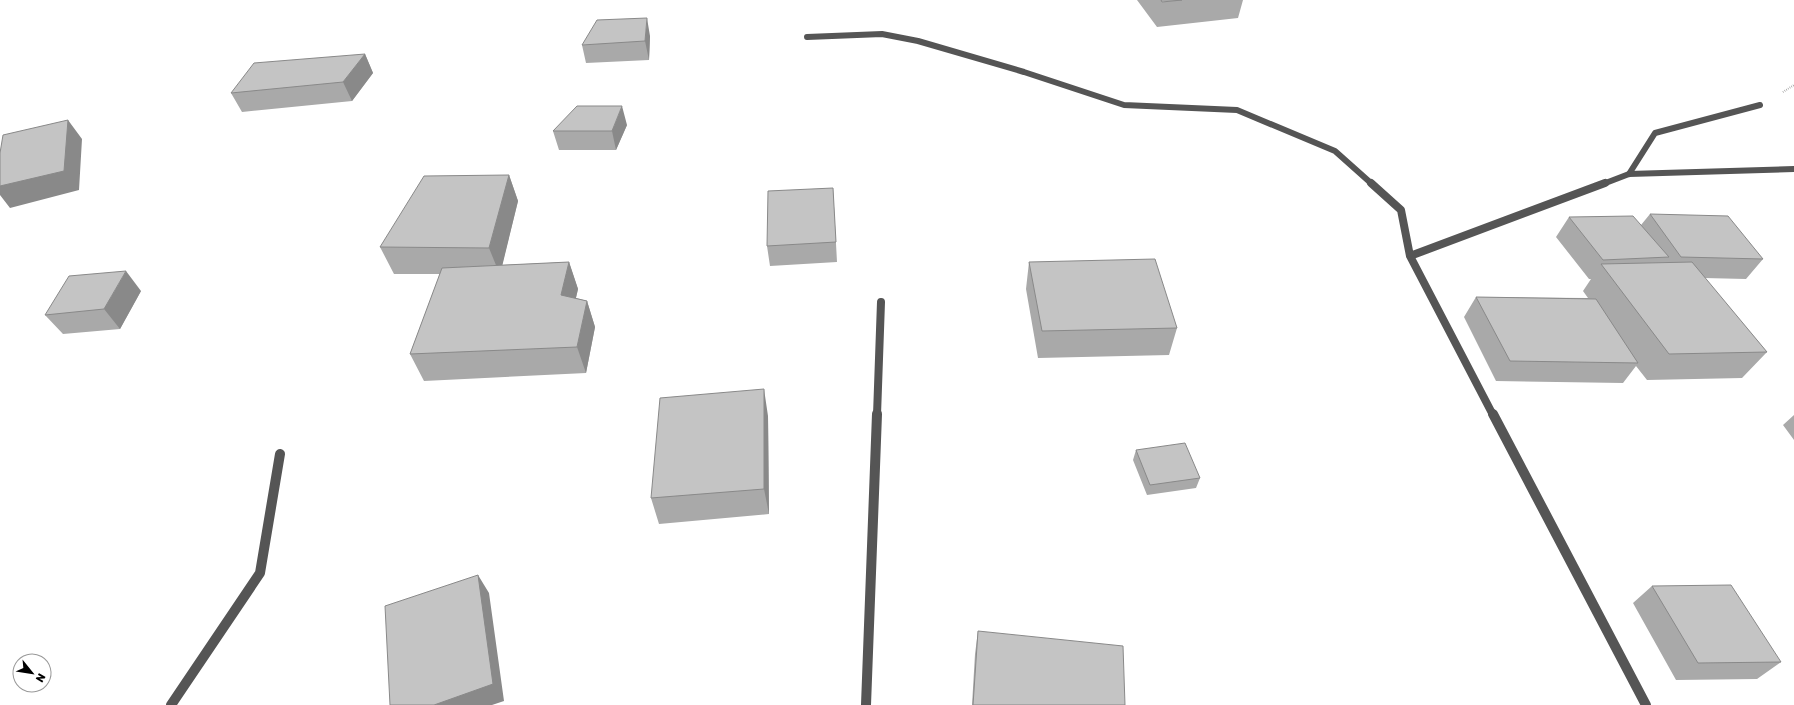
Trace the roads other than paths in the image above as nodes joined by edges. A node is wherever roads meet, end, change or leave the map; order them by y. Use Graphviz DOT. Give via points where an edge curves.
graph roads {
  1 [pos="807,37"];
  2 [pos="1760,105"];
  3 [pos="1794,169"];
  4 [pos="1629,174"];
  5 [pos="1410,256"];
  6 [pos="881,302"];
  7 [pos="280,454"];
  8 [pos="171,705"];
  9 [pos="866,705"];
  10 [pos="1646,705"];
  1 -- 5 [label="street" via="882,34 926,43 1124,105 1237,110 1335,151 1401,210"];
  2 -- 4 [label="street" via="1655,133"];
  3 -- 4 [label="street"];
  4 -- 5 [label="street"];
  5 -- 10 [label="street"];
  6 -- 9 [label="street"];
  7 -- 8 [label="street" via="260,573"];
}
